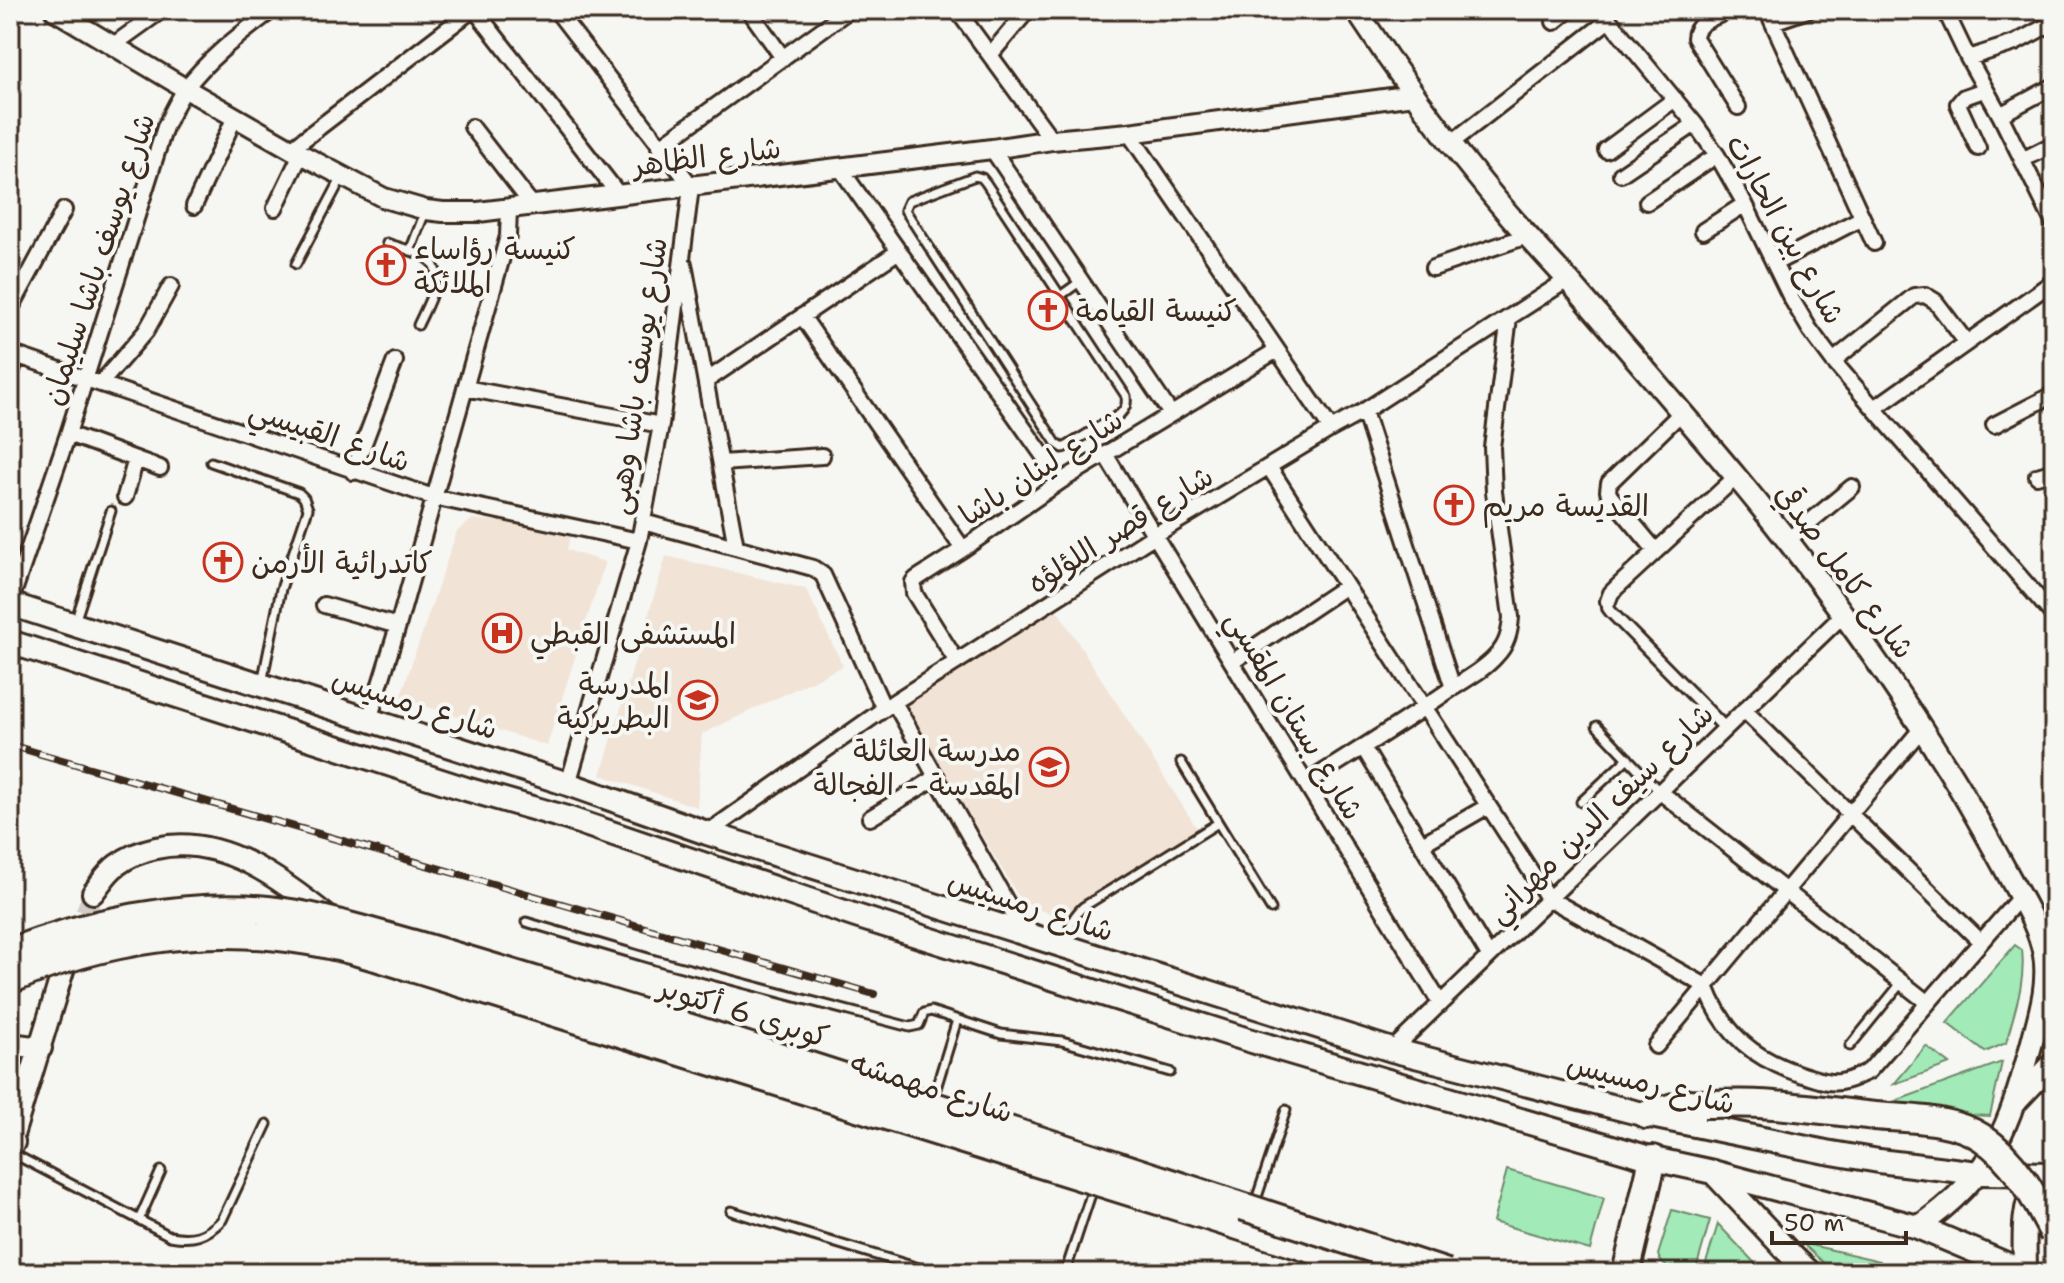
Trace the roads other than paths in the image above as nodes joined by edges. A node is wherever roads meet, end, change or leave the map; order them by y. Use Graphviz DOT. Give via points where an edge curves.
graph roads {
  1 [pos="162,10"];
  2 [pos="272,10"];
  3 [pos="474,10"];
  4 [pos="556,10"];
  5 [pos="749,10"];
  6 [pos="849,10"];
  7 [pos="957,10"];
  8 [pos="1028,10"];
  9 [pos="1356,10"];
  10 [pos="1569,10"];
  11 [pos="1731,10"];
  12 [pos="1808,10"];
  13 [pos="1945,10"];
  14 [pos="62,12"];
  15 [pos="1605,15"];
  16 [pos="1770,16"];
  17 [pos="1554,22"];
  18 [pos="2054,22"];
  19 [pos="112,46"];
  20 [pos="990,55"];
  21 [pos="783,58"];
  22 [pos="1968,58"];
  23 [pos="2054,86"];
  24 [pos="186,89"];
  25 [pos="1984,90"];
  26 [pos="1414,95"];
  27 [pos="1675,99"];
  28 [pos="1738,107"];
  29 [pos="2000,115"];
  30 [pos="235,117"];
  31 [pos="1695,124"];
  32 [pos="472,127"];
  33 [pos="1129,133"];
  34 [pos="1052,140"];
  35 [pos="1451,143"];
  36 [pos="2054,144"];
  37 [pos="659,147"];
  38 [pos="1978,148"];
  39 [pos="992,149"];
  40 [pos="1606,150"];
  41 [pos="296,151"];
  42 [pos="1717,155"];
  43 [pos="2022,160"];
  44 [pos="840,168"];
  45 [pos="1621,174"];
  46 [pos="342,177"];
  47 [pos="689,187"];
  48 [pos="619,195"];
  49 [pos="1647,202"];
  50 [pos="1745,204"];
  51 [pos="194,206"];
  52 [pos="533,206"];
  53 [pos="275,208"];
  54 [pos="509,209"];
  55 [pos="64,210"];
  56 [pos="426,210"];
  57 [pos="1862,218"];
  58 [pos="2054,224"];
  59 [pos="1703,231"];
  60 [pos="1527,236"];
  61 [pos="387,243"];
  62 [pos="1874,243"];
  63 [pos="682,250"];
  64 [pos="410,251"];
  65 [pos="899,251"];
  66 [pos="1775,263"];
  67 [pos="296,264"];
  68 [pos="1433,268"];
  69 [pos="1081,280"];
  70 [pos="1567,280"];
  71 [pos="2054,281"];
  72 [pos="171,286"];
  73 [pos="1060,296"];
  74 [pos="10,310"];
  75 [pos="802,316"];
  76 [pos="1509,318"];
  77 [pos="418,325"];
  78 [pos="1967,343"];
  79 [pos="1277,350"];
  80 [pos="13,354"];
  81 [pos="395,361"];
  82 [pos="1833,361"];
  83 [pos="10,376"];
  84 [pos="85,378"];
  85 [pos="706,381"];
  86 [pos="101,383"];
  87 [pos="465,388"];
  88 [pos="2054,394"];
  89 [pos="1875,408"];
  90 [pos="1364,411"];
  91 [pos="1681,413"];
  92 [pos="1171,414"];
  93 [pos="661,425"];
  94 [pos="1994,425"];
  95 [pos="1331,429"];
  96 [pos="68,434"];
  97 [pos="1105,454"];
  98 [pos="822,456"];
  99 [pos="136,459"];
  100 [pos="211,462"];
  101 [pos="721,463"];
  102 [pos="1269,467"];
  103 [pos="160,468"];
  104 [pos="2054,471"];
  105 [pos="353,472"];
  106 [pos="2037,476"];
  107 [pos="1736,477"];
  108 [pos="1061,481"];
  109 [pos="1852,487"];
  110 [pos="125,497"];
  111 [pos="433,497"];
  112 [pos="111,511"];
  113 [pos="643,522"];
  114 [pos="1155,535"];
  115 [pos="1788,540"];
  116 [pos="639,541"];
  117 [pos="736,547"];
  118 [pos="963,549"];
  119 [pos="1656,551"];
  120 [pos="1346,586"];
  121 [pos="1608,601"];
  122 [pos="10,603"];
  123 [pos="324,605"];
  124 [pos="1844,614"];
  125 [pos="2054,616"];
  126 [pos="74,624"];
  127 [pos="398,626"];
  128 [pos="10,642"];
  129 [pos="957,662"];
  130 [pos="1232,662"];
  131 [pos="262,685"];
  132 [pos="1453,688"];
  133 [pos="889,705"];
  134 [pos="1424,708"];
  135 [pos="1744,710"];
  136 [pos="369,720"];
  137 [pos="1597,726"];
  138 [pos="1725,728"];
  139 [pos="1922,728"];
  140 [pos="1363,747"];
  141 [pos="1628,758"];
  142 [pos="1181,762"];
  143 [pos="937,777"];
  144 [pos="1306,783"];
  145 [pos="568,784"];
  146 [pos="1659,791"];
  147 [pos="1581,802"];
  148 [pos="1488,806"];
  149 [pos="1850,814"];
  150 [pos="870,818"];
  151 [pos="1218,823"];
  152 [pos="707,833"];
  153 [pos="1422,844"];
  154 [pos="1785,891"];
  155 [pos="93,893"];
  156 [pos="2020,897"];
  157 [pos="1548,898"];
  158 [pos="1271,909"];
  159 [pos="526,922"];
  160 [pos="2034,925"];
  161 [pos="2054,934"];
  162 [pos="1025,935"];
  163 [pos="1981,942"];
  164 [pos="1071,949"];
  165 [pos="10,952"];
  166 [pos="1489,956"];
  167 [pos="10,959"];
  168 [pos="64,967"];
  169 [pos="10,980"];
  170 [pos="1902,982"];
  171 [pos="1706,986"];
  172 [pos="1440,1003"];
  173 [pos="1928,1003"];
  174 [pos="957,1020"];
  175 [pos="10,1044"];
  176 [pos="1656,1046"];
  177 [pos="1850,1046"];
  178 [pos="41,1048"];
  179 [pos="1392,1050"];
  180 [pos="726,1054"];
  181 [pos="2054,1062"];
  182 [pos="1170,1072"];
  183 [pos="2015,1104"];
  184 [pos="1286,1110"];
  185 [pos="1646,1115"];
  186 [pos="927,1117"];
  187 [pos="267,1124"];
  188 [pos="10,1145"];
  189 [pos="1653,1159"];
  190 [pos="161,1171"];
  191 [pos="1098,1172"];
  192 [pos="1713,1172"];
  193 [pos="1978,1173"];
  194 [pos="2049,1174"];
  195 [pos="731,1211"];
  196 [pos="1249,1219"];
  197 [pos="139,1220"];
  198 [pos="1918,1227"];
  199 [pos="2054,1234"];
  200 [pos="2026,1272"];
  201 [pos="935,1273"];
  202 [pos="1065,1273"];
  203 [pos="1386,1273"];
  204 [pos="1416,1273"];
  205 [pos="1447,1273"];
  206 [pos="1626,1273"];
  207 [pos="1810,1273"];
  1 -- 19 [label="street"];
  2 -- 24 [label="street, شارع يوسف باشا سليمان" via="219,53"];
  3 -- 41 [label="street"];
  3 -- 48 [label="street"];
  4 -- 37 [label="street"];
  5 -- 21 [label="street"];
  6 -- 21 [label="street"];
  7 -- 20 [label="street"];
  8 -- 20 [label="street"];
  9 -- 26 [label="main road, شارع كامل صدقي"];
  10 -- 17 [label="street"];
  11 -- 28 [label="street" via="1699,26 1695,38"];
  12 -- 16 [label="street"];
  13 -- 22 [label="street"];
  14 -- 19 [label="street, شارع الظاهر"];
  15 -- 27 [label="street, شارع بين الحارات"];
  15 -- 35 [label="street"];
  16 -- 57 [label="street"];
  18 -- 22 [label="street" via="2015,43"];
  19 -- 24 [label="street, شارع الظاهر"];
  20 -- 34 [label="street"];
  21 -- 37 [label="street"];
  22 -- 25 [label="street"];
  23 -- 29 [label="street"];
  24 -- 30 [label="street, شارع الظاهر"];
  24 -- 84 [label="street, شارع يوسف باشا سليمان" via="157,148"];
  25 -- 29 [label="street"];
  25 -- 38 [label="street" via="1958,104"];
  26 -- 33 [label="street, شارع الظاهر"];
  26 -- 35 [label="main road, شارع كامل صدقي"];
  27 -- 31 [label="street, شارع بين الحارات"];
  27 -- 40 [label="street"];
  29 -- 43 [label="street"];
  30 -- 41 [label="street, شارع الظاهر"];
  30 -- 51 [label="street"];
  31 -- 42 [label="street, شارع بين الحارات"];
  31 -- 45 [label="street"];
  32 -- 52 [label="street"];
  33 -- 34 [label="street, شارع الظاهر"];
  33 -- 79 [label="street"];
  34 -- 39 [label="street, شارع الظاهر"];
  35 -- 60 [label="main road, شارع كامل صدقي"];
  36 -- 43 [label="street"];
  37 -- 47 [label="street"];
  39 -- 44 [label="street, شارع الظاهر"];
  39 -- 69 [label="street"];
  41 -- 46 [label="street, شارع الظاهر"];
  41 -- 53 [label="street"];
  42 -- 49 [label="street"];
  42 -- 50 [label="street, شارع بين الحارات"];
  43 -- 58 [label="street"];
  44 -- 47 [label="street, شارع الظاهر"];
  44 -- 65 [label="street"];
  46 -- 56 [label="street, شارع الظاهر" via="384,198"];
  46 -- 67 [label="lane"];
  47 -- 48 [label="street, شارع الظاهر"];
  47 -- 63 [label="street, شارع يوسف باشا وهبى"];
  48 -- 52 [label="street, شارع الظاهر"];
  50 -- 59 [label="street"];
  50 -- 66 [label="street, شارع بين الحارات"];
  52 -- 54 [label="street, شارع الظاهر"];
  54 -- 56 [label="street, شارع الظاهر"];
  54 -- 87 [label="street" via="508,236"];
  55 -- 74 [label="street"];
  56 -- 64 [label="lane"];
  57 -- 62 [label="street"];
  57 -- 66 [label="street"];
  60 -- 68 [label="street"];
  60 -- 70 [label="main road, شارع كامل صدقي"];
  61 -- 64 [label="lane"];
  63 -- 85 [label="street"];
  63 -- 93 [label="street, شارع يوسف باشا وهبى"];
  64 -- 77 [label="lane" via="431,261 437,276"];
  65 -- 75 [label="street"];
  65 -- 108 [label="street"];
  66 -- 82 [label="street, شارع بين الحارات" via="1797,309"];
  69 -- 73 [label="lane"];
  69 -- 92 [label="street"];
  70 -- 76 [label="street, شارع قصر اللؤلؤه"];
  70 -- 91 [label="main road, شارع كامل صدقي"];
  71 -- 78 [label="street"];
  72 -- 86 [label="street" via="146,331"];
  73 -- 73 [label="lane" via="982,178 969,178 906,205 907,215 1063,448 1120,414 1127,403"];
  75 -- 85 [label="street"];
  75 -- 118 [label="street"];
  76 -- 90 [label="street, شارع قصر اللؤلؤه"];
  76 -- 132 [label="street" via="1492,447 1510,631 1497,655"];
  78 -- 82 [label="street" via="1935,301 1914,296"];
  78 -- 89 [label="street"];
  79 -- 92 [label="street, شارع لينان باشا"];
  79 -- 95 [label="street"];
  80 -- 83 [label="street"];
  80 -- 84 [label="street, شارع القبيسي"];
  81 -- 105 [label="street"];
  82 -- 89 [label="street, شارع بين الحارات"];
  84 -- 86 [label="street, شارع القبيسي"];
  84 -- 96 [label="street, شارع يوسف باشا سليمان"];
  85 -- 101 [label="street"];
  86 -- 105 [label="street, شارع القبيسي"];
  87 -- 93 [label="street"];
  87 -- 111 [label="street"];
  88 -- 94 [label="street"];
  89 -- 125 [label="street, شارع بين الحارات"];
  90 -- 95 [label="street, شارع قصر اللؤلؤه"];
  90 -- 132 [label="street"];
  91 -- 107 [label="main road, شارع كامل صدقي"];
  91 -- 119 [label="street" via="1608,487"];
  92 -- 97 [label="street, شارع لينان باشا"];
  93 -- 113 [label="street, شارع يوسف باشا وهبى"];
  95 -- 102 [label="street, شارع قصر اللؤلؤه"];
  96 -- 99 [label="street"];
  96 -- 122 [label="street, شارع يوسف باشا سليمان"];
  97 -- 108 [label="street, شارع لينان باشا"];
  97 -- 114 [label="street, شارع بستان المقسي"];
  98 -- 101 [label="street"];
  99 -- 103 [label="street"];
  99 -- 110 [label="street"];
  100 -- 131 [label="lane" via="299,493 307,503 281,589"];
  101 -- 117 [label="street"];
  102 -- 114 [label="street, شارع قصر اللؤلؤه"];
  102 -- 120 [label="street"];
  104 -- 106 [label="street"];
  105 -- 111 [label="street, شارع القبيسي"];
  107 -- 115 [label="main road, شارع كامل صدقي"];
  107 -- 119 [label="street"];
  108 -- 118 [label="street, شارع لينان باشا"];
  109 -- 115 [label="street"];
  111 -- 116 [label="street, شارع القبيسي"];
  111 -- 127 [label="street"];
  112 -- 126 [label="lane"];
  113 -- 116 [label="street, شارع يوسف باشا وهبى"];
  113 -- 117 [label="street"];
  114 -- 129 [label="street, شارع قصر اللؤلؤه"];
  114 -- 130 [label="street, شارع بستان المقسي"];
  115 -- 124 [label="main road, شارع كامل صدقي"];
  116 -- 145 [label="street, شارع يوسف باشا وهبى"];
  117 -- 133 [label="street" via="823,575"];
  118 -- 129 [label="street, شارع لينان باشا" via="913,582 914,593"];
  119 -- 121 [label="street"];
  120 -- 130 [label="street"];
  120 -- 134 [label="street"];
  121 -- 138 [label="street" via="1611,612"];
  122 -- 126 [label="main road, شارع رمسيس"];
  123 -- 127 [label="street"];
  124 -- 135 [label="street, شارع سيف الدين مهراني"];
  124 -- 139 [label="main road, شارع كامل صدقي"];
  126 -- 131 [label="main road, شارع رمسيس"];
  127 -- 136 [label="street"];
  128 -- 189 [label="main road, شارع رمسيس" via="1245,1039"];
  129 -- 133 [label="street, شارع قصر اللؤلؤه"];
  130 -- 144 [label="street, شارع بستان المقسي"];
  131 -- 136 [label="main road, شارع رمسيس"];
  132 -- 134 [label="street"];
  133 -- 143 [label="street"];
  133 -- 152 [label="street, شارع قصر اللؤلؤه"];
  134 -- 140 [label="street"];
  134 -- 148 [label="street"];
  135 -- 138 [label="street, شارع سيف الدين مهراني"];
  135 -- 149 [label="street"];
  136 -- 145 [label="main road, شارع رمسيس"];
  137 -- 141 [label="lane"];
  138 -- 146 [label="street, شارع سيف الدين مهراني"];
  139 -- 149 [label="street"];
  139 -- 156 [label="main road, شارع كامل صدقي"];
  140 -- 144 [label="street"];
  140 -- 153 [label="street"];
  141 -- 146 [label="lane"];
  141 -- 147 [label="lane"];
  142 -- 151 [label="lane"];
  143 -- 150 [label="street"];
  143 -- 162 [label="street"];
  144 -- 172 [label="street, شارع بستان المقسي"];
  145 -- 152 [label="main road, شارع رمسيس"];
  146 -- 154 [label="street"];
  146 -- 157 [label="street, شارع سيف الدين مهراني"];
  148 -- 153 [label="street"];
  148 -- 157 [label="street"];
  149 -- 154 [label="street"];
  149 -- 163 [label="street"];
  151 -- 158 [label="lane"];
  151 -- 164 [label="lane" via="1083,907 1070,926"];
  152 -- 162 [label="main road, شارع رمسيس"];
  153 -- 166 [label="street"];
  154 -- 170 [label="street"];
  154 -- 171 [label="street"];
  155 -- 180 [label="main road, شارع مهمشه" via="131,856 165,846 209,849 266,873 367,943"];
  156 -- 160 [label="main road, شارع كامل صدقي"];
  156 -- 163 [label="street"];
  157 -- 166 [label="street, شارع سيف الدين مهراني"];
  157 -- 171 [label="street"];
  159 -- 174 [label="lane" via="910,1027 919,1025 927,1011"];
  160 -- 161 [label="main road"];
  160 -- 183 [label="main road, شارع كامل صدقي" via="2044,956 2045,988"];
  162 -- 164 [label="main road, شارع رمسيس"];
  163 -- 173 [label="street"];
  164 -- 179 [label="main road, شارع رمسيس"];
  165 -- 205 [label="highway, كوبرى 6 أكتوبر, bridge" via="133,917 226,909 307,915 798,1062"];
  166 -- 172 [label="street, شارع سيف الدين مهراني"];
  167 -- 180 [label="highway, bridge" via="64,939 155,919 258,918 326,927 702,1040"];
  168 -- 178 [label="main road"];
  169 -- 203 [label="highway, كوبرى 6 أكتوبر, bridge" via="79,954 169,937 261,935 337,947"];
  170 -- 173 [label="street"];
  170 -- 177 [label="lane"];
  171 -- 173 [label="street" via="1724,1022 1752,1052 1795,1072 1837,1083 1869,1071"];
  171 -- 176 [label="street"];
  172 -- 179 [label="street, شارع سيف الدين مهراني"];
  174 -- 182 [label="lane" via="1009,1036 1062,1041"];
  174 -- 186 [label="lane"];
  175 -- 178 [label="main road"];
  178 -- 188 [label="main road"];
  179 -- 185 [label="main road, شارع رمسيس"];
  180 -- 186 [label="main road, شارع مهمشه"];
  181 -- 183 [label="main road"];
  183 -- 193 [label="main road, شارع كامل صدقي"];
  184 -- 196 [label="lane"];
  185 -- 193 [label="main road, شارع رمسيس" via="1826,1152"];
  185 -- 199 [label="highway, bridge" via="1687,1103 1758,1104 1965,1128 2014,1167"];
  186 -- 191 [label="main road, شارع مهمشه"];
  187 -- 197 [label="lane" via="222,1220 211,1231 184,1239"];
  188 -- 197 [label="lane"];
  189 -- 192 [label="main road, شارع رمسيس"];
  189 -- 206 [label="highway"];
  190 -- 197 [label="lane"];
  191 -- 196 [label="main road, شارع مهمشه"];
  191 -- 202 [label="lane"];
  192 -- 198 [label="main road, شارع رمسيس"];
  192 -- 207 [label="main road"];
  193 -- 194 [label="main road, شارع رمسيس"];
  193 -- 198 [label="main road, شارع كامل صدقي"];
  194 -- 200 [label="main road" via="2028,1197"];
  195 -- 201 [label="lane"];
  196 -- 204 [label="main road, شارع مهمشه"];
  198 -- 200 [label="main road, شارع رمسيس"];
}
